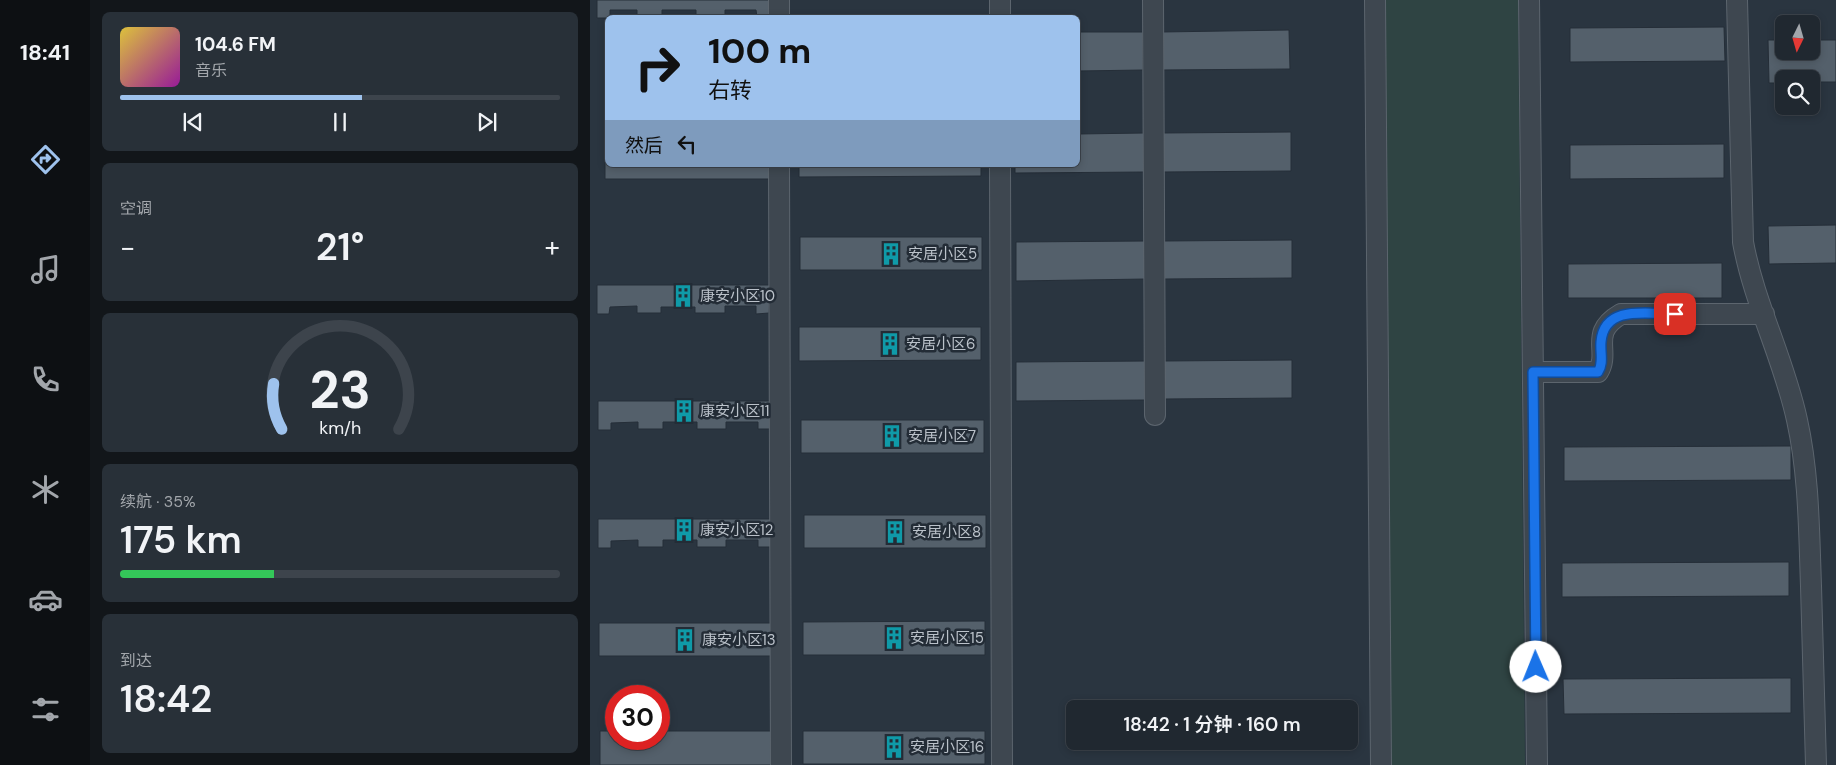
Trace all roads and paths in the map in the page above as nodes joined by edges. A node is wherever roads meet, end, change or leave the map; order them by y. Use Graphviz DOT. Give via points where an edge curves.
graph roads {
  1 [pos="779,0"];
  2 [pos="1000,0"];
  3 [pos="1153,0"];
  4 [pos="1375,0"];
  5 [pos="1529,0"];
  6 [pos="1737,0"];
  7 [pos="779,15"];
  8 [pos="1000,15"];
  9 [pos="779,167"];
  10 [pos="1000,167"];
  11 [pos="1764,314"];
  12 [pos="1533,372"];
  13 [pos="1156,415"];
  14 [pos="781,765"];
  15 [pos="1002,765"];
  16 [pos="1380,765"];
  17 [pos="1536,765"];
  18 [pos="1816,765"];
  1 -- 7 [label="street"];
  2 -- 8 [label="street"];
  3 -- 13 [label="street"];
  4 -- 16 [label="street"];
  5 -- 12 [label="street"];
  6 -- 11 [label="street" via="1743,242 1749,275"];
  9 -- 14 [label="street"];
  10 -- 15 [label="street"];
  11 -- 12 [label="street" via="1621,314 1608,321 1601,340 1602,366 1598,372"];
  11 -- 18 [label="street" via="1797,419 1805,470"];
  12 -- 17 [label="street"];
}
